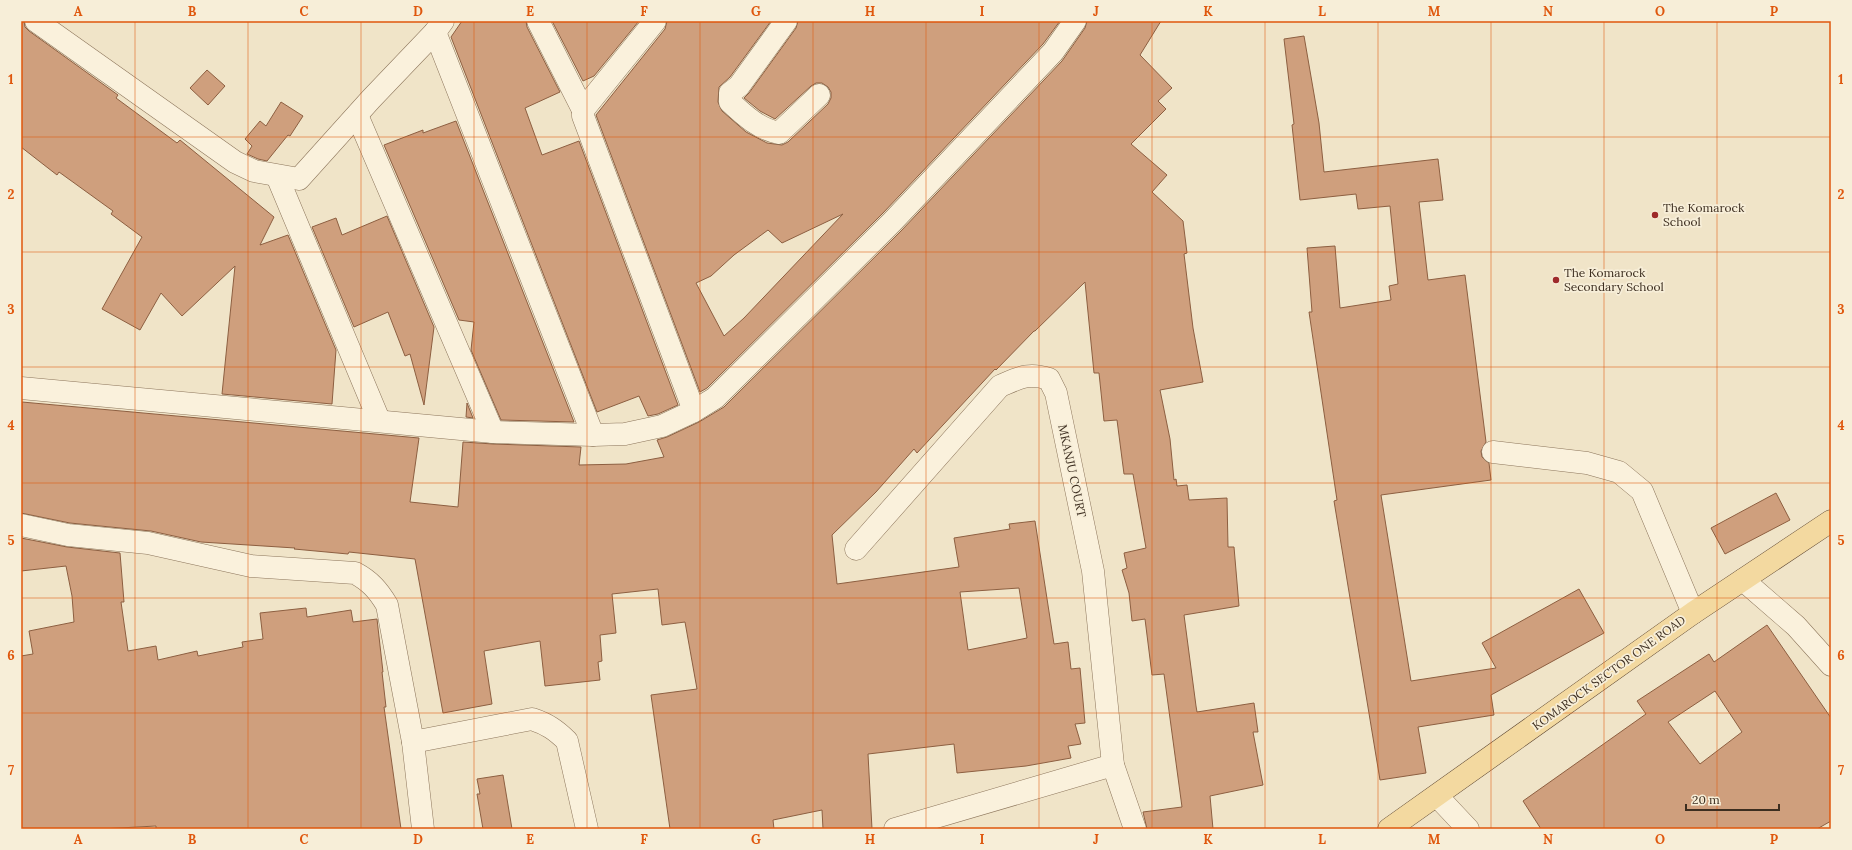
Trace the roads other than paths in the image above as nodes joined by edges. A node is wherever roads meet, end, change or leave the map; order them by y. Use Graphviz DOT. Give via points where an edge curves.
graph roads {
  1 [pos="36,21"];
  2 [pos="538,21"];
  3 [pos="655,21"];
  4 [pos="786,21"];
  5 [pos="1075,21"];
  6 [pos="439,26"];
  7 [pos="819,95"];
  8 [pos="583,110"];
  9 [pos="357,115"];
  10 [pos="277,176"];
  11 [pos="21,388"];
  12 [pos="694,411"];
  13 [pos="379,420"];
  14 [pos="493,432"];
  15 [pos="593,435"];
  16 [pos="1493,452"];
  17 [pos="1831,521"];
  18 [pos="21,525"];
  19 [pos="856,549"];
  20 [pos="1743,580"];
  21 [pos="1693,613"];
  22 [pos="1831,665"];
  23 [pos="413,742"];
  24 [pos="1113,765"];
  25 [pos="1437,796"];
  26 [pos="423,829"];
  27 [pos="587,829"];
  28 [pos="895,829"];
  29 [pos="1135,829"];
  30 [pos="1389,829"];
  31 [pos="1468,829"];
  1 -- 10 [label="street" via="235,162 254,171"];
  2 -- 8 [label="street"];
  3 -- 8 [label="street"];
  4 -- 7 [label="street" via="738,86 730,93 730,102 748,119 769,131 779,133"];
  5 -- 12 [label="street" via="1053,52 892,222 715,398"];
  6 -- 9 [label="street"];
  6 -- 15 [label="street"];
  8 -- 12 [label="street" via="583,116"];
  9 -- 10 [label="street" via="299,179"];
  9 -- 14 [label="street"];
  10 -- 13 [label="street"];
  11 -- 13 [label="street"];
  12 -- 15 [label="street" via="662,426 626,434"];
  13 -- 14 [label="street"];
  14 -- 15 [label="street"];
  16 -- 21 [label="street" via="1587,463 1619,472 1642,491"];
  17 -- 20 [label="main road, KOMAROCK SECTOR ONE ROAD"];
  18 -- 23 [label="street" via="68,535 148,543 251,566 355,573 377,589 387,605"];
  19 -- 24 [label="street, MKANJU COURT" via="1000,386 1026,376 1049,379 1056,393 1094,571"];
  20 -- 21 [label="main road, KOMAROCK SECTOR ONE ROAD"];
  20 -- 22 [label="street" via="1796,626"];
  21 -- 25 [label="main road, KOMAROCK SECTOR ONE ROAD"];
  23 -- 26 [label="street"];
  23 -- 27 [label="street" via="532,719 546,724 567,741"];
  24 -- 28 [label="street"];
  24 -- 29 [label="street, MKANJU COURT"];
  25 -- 30 [label="main road, KOMAROCK SECTOR ONE ROAD"];
  25 -- 31 [label="street"];
}
